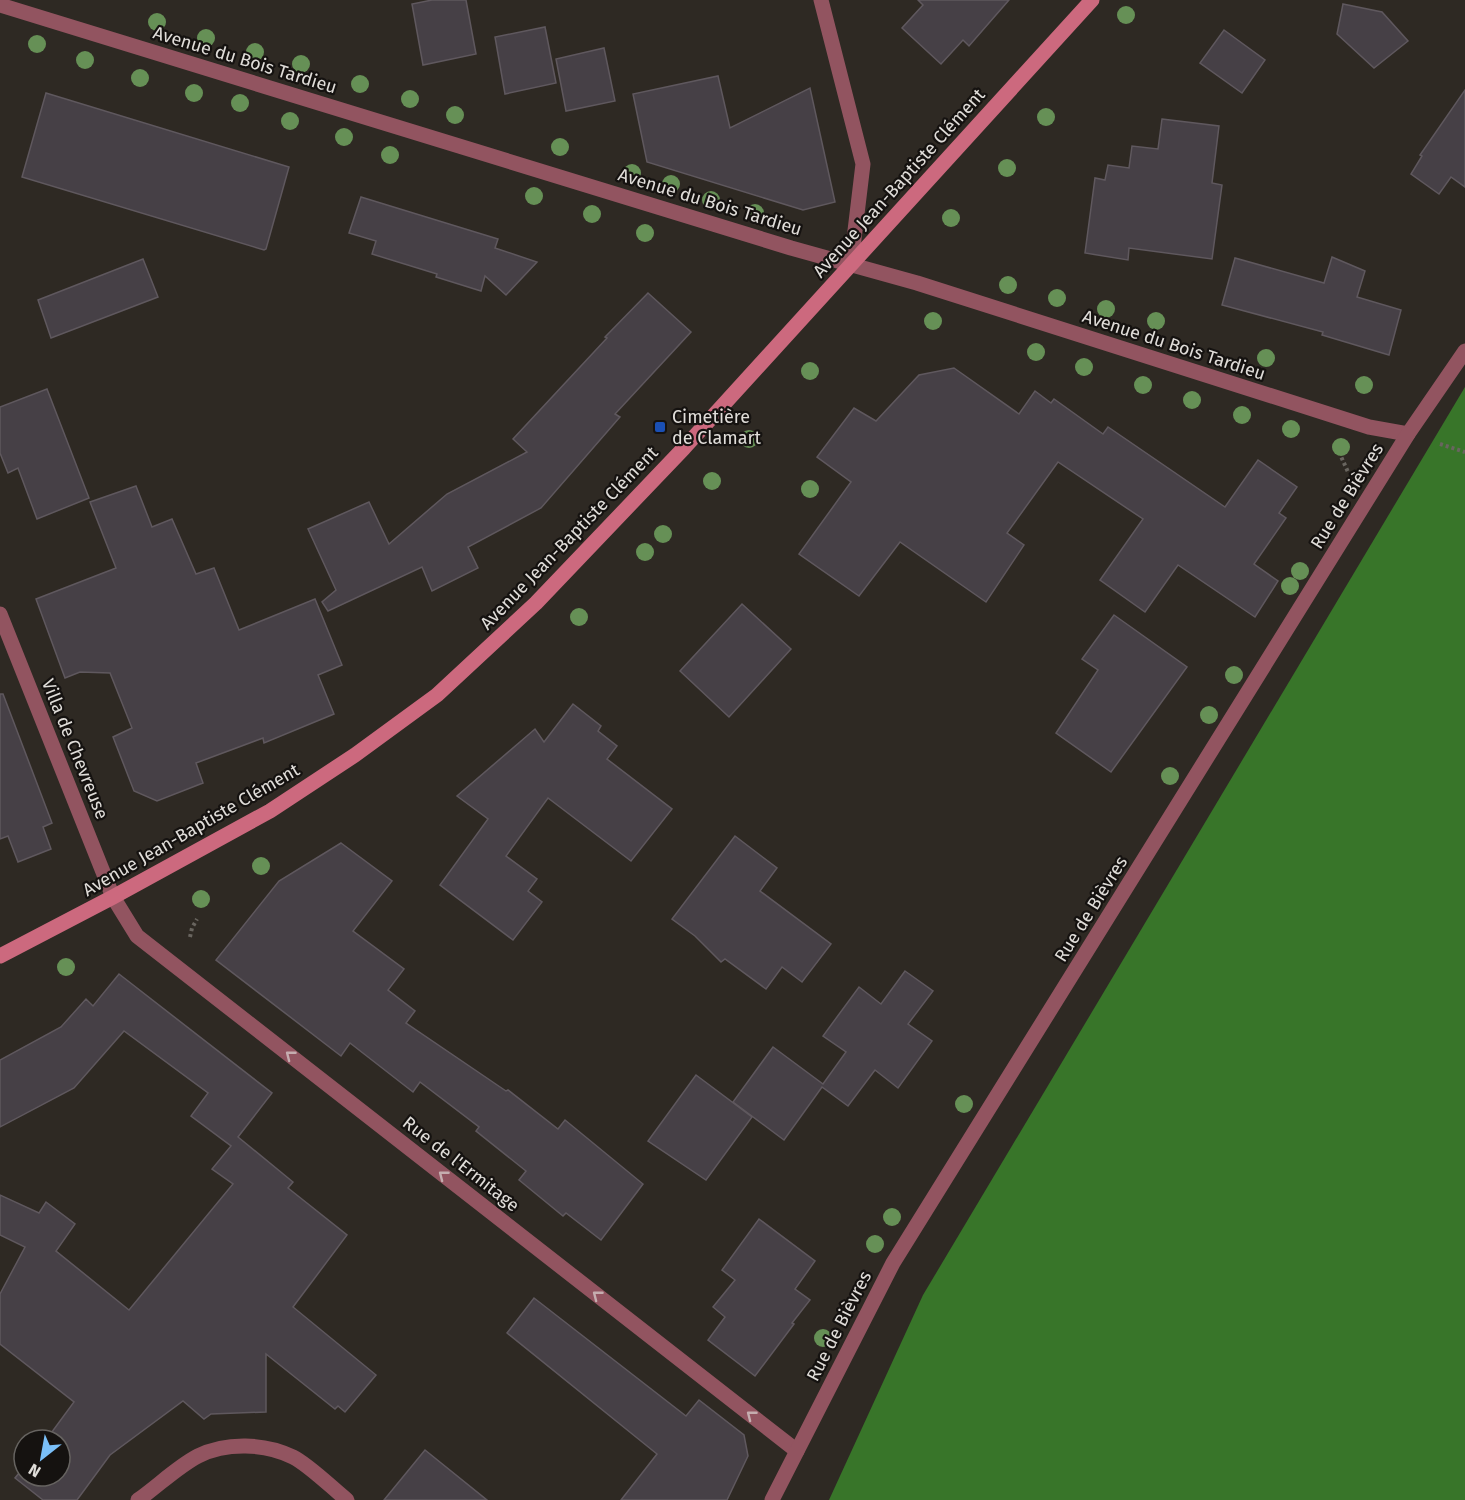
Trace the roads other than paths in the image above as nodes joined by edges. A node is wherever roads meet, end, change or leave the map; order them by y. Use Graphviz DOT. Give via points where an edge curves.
graph roads {
  1 [pos="821,0"];
  2 [pos="1092,0"];
  3 [pos="0,5"];
  4 [pos="851,264"];
  5 [pos="1465,351"];
  6 [pos="1408,435"];
  7 [pos="0,614"];
  8 [pos="113,897"];
  9 [pos="0,956"];
  10 [pos="797,1451"];
  11 [pos="138,1500"];
  12 [pos="347,1500"];
  13 [pos="772,1500"];
  1 -- 4 [label="street" via="863,164"];
  2 -- 4 [label="street, Avenue Jean-Baptiste Clément"];
  3 -- 4 [label="street, Avenue du Bois Tardieu"];
  4 -- 6 [label="street, Avenue du Bois Tardieu" via="1369,427"];
  4 -- 8 [label="street, Avenue Jean-Baptiste Clément" via="536,603 437,695 270,811"];
  5 -- 6 [label="street, Rue de Bièvres"];
  6 -- 10 [label="street, Rue de Bièvres" via="893,1263"];
  7 -- 8 [label="street, Villa de Chevreuse"];
  8 -- 9 [label="street, Avenue Jean-Baptiste Clément"];
  10 -- 8 [label="street, Rue de l'Ermitage, one-way" via="137,936"];
  10 -- 13 [label="street, Rue de Bièvres"];
  11 -- 12 [label="street" via="200,1455 242,1446 268,1448 294,1457"];
}
